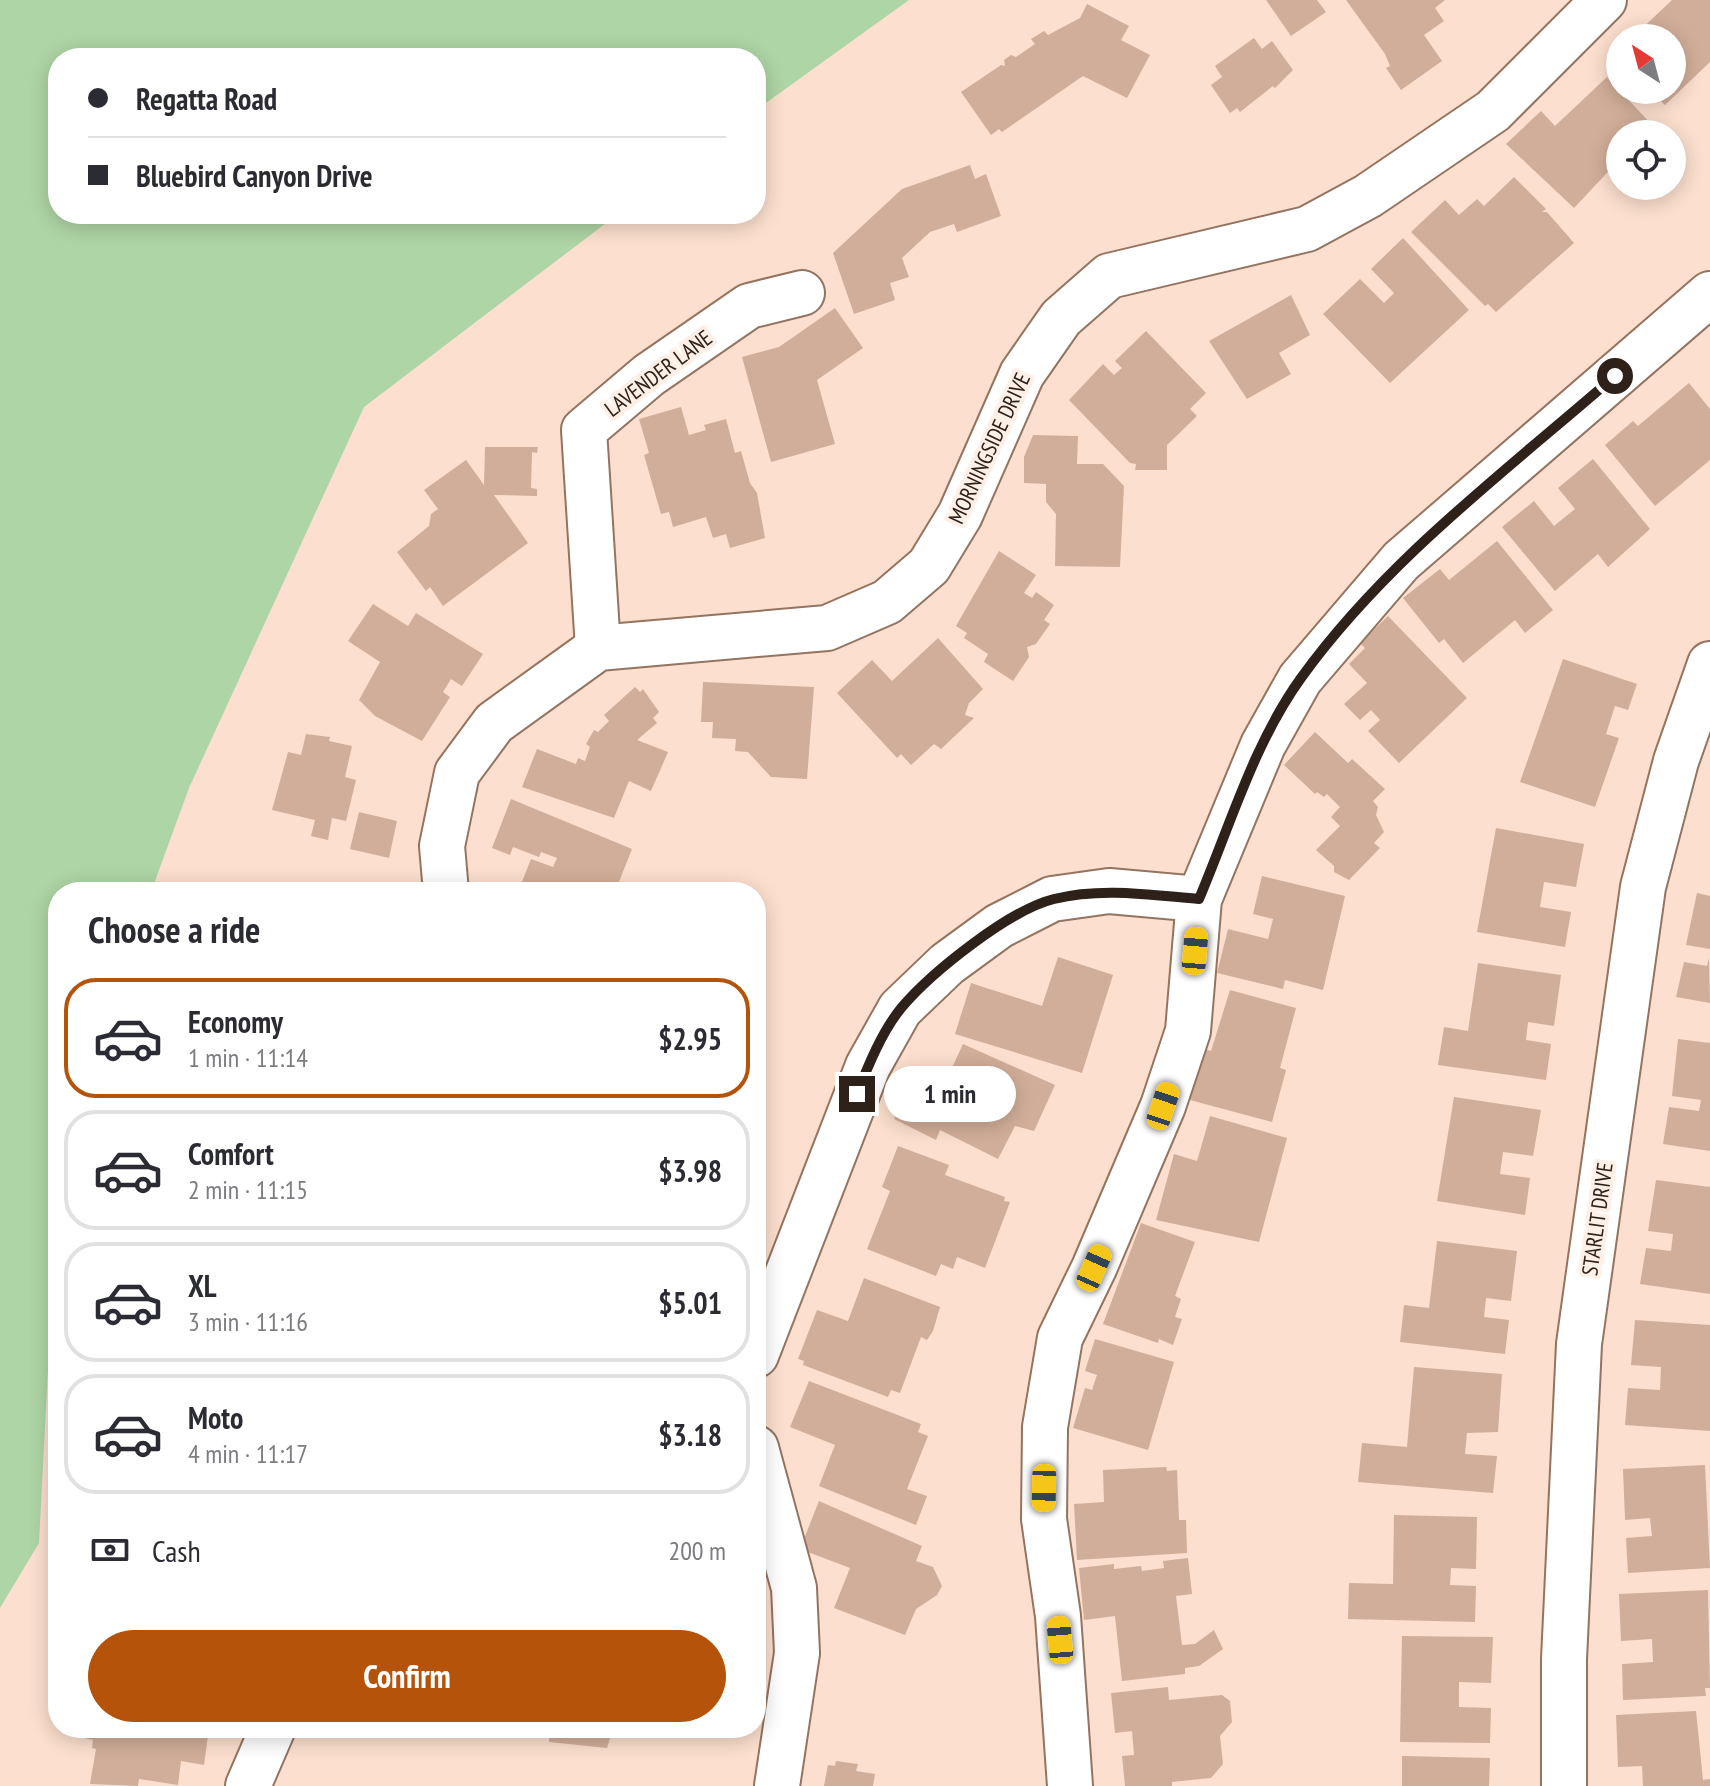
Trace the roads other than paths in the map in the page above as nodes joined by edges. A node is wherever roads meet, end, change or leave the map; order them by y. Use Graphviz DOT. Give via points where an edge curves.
graph roads {
  1 [pos="1604,0"];
  2 [pos="802,293"];
  3 [pos="1710,294"];
  4 [pos="598,648"];
  5 [pos="1710,664"];
  6 [pos="445,882"];
  7 [pos="1199,899"];
  8 [pos="766,1329"];
  9 [pos="766,1485"];
  10 [pos="269,1738"];
  11 [pos="248,1786"];
  12 [pos="777,1786"];
  13 [pos="1070,1786"];
  14 [pos="1564,1786"];
  1 -- 4 [label="street, MORNINGSIDE DRIVE" via="1493,111 1368,196 1307,229 1109,276 1061,318 1022,374 960,515 929,566 887,602 827,628"];
  2 -- 4 [label="street, LAVENDER LANE" via="749,306 649,375 584,430"];
  3 -- 7 [label="street" via="1401,561 1329,644 1300,679 1263,745"];
  4 -- 6 [label="street" via="494,723 457,773 442,846"];
  5 -- 14 [label="street, STARLIT DRIVE" via="1676,761 1643,887 1579,1344 1564,1659"];
  7 -- 8 [label="street" via="1109,891 1052,899 978,941 900,1009 868,1066"];
  7 -- 13 [label="street" via="1188,1031 1130,1186 1060,1338 1045,1427 1044,1519 1058,1616"];
  9 -- 12 [label="street" via="794,1588 797,1653"];
  10 -- 11 [label="street"];
}
